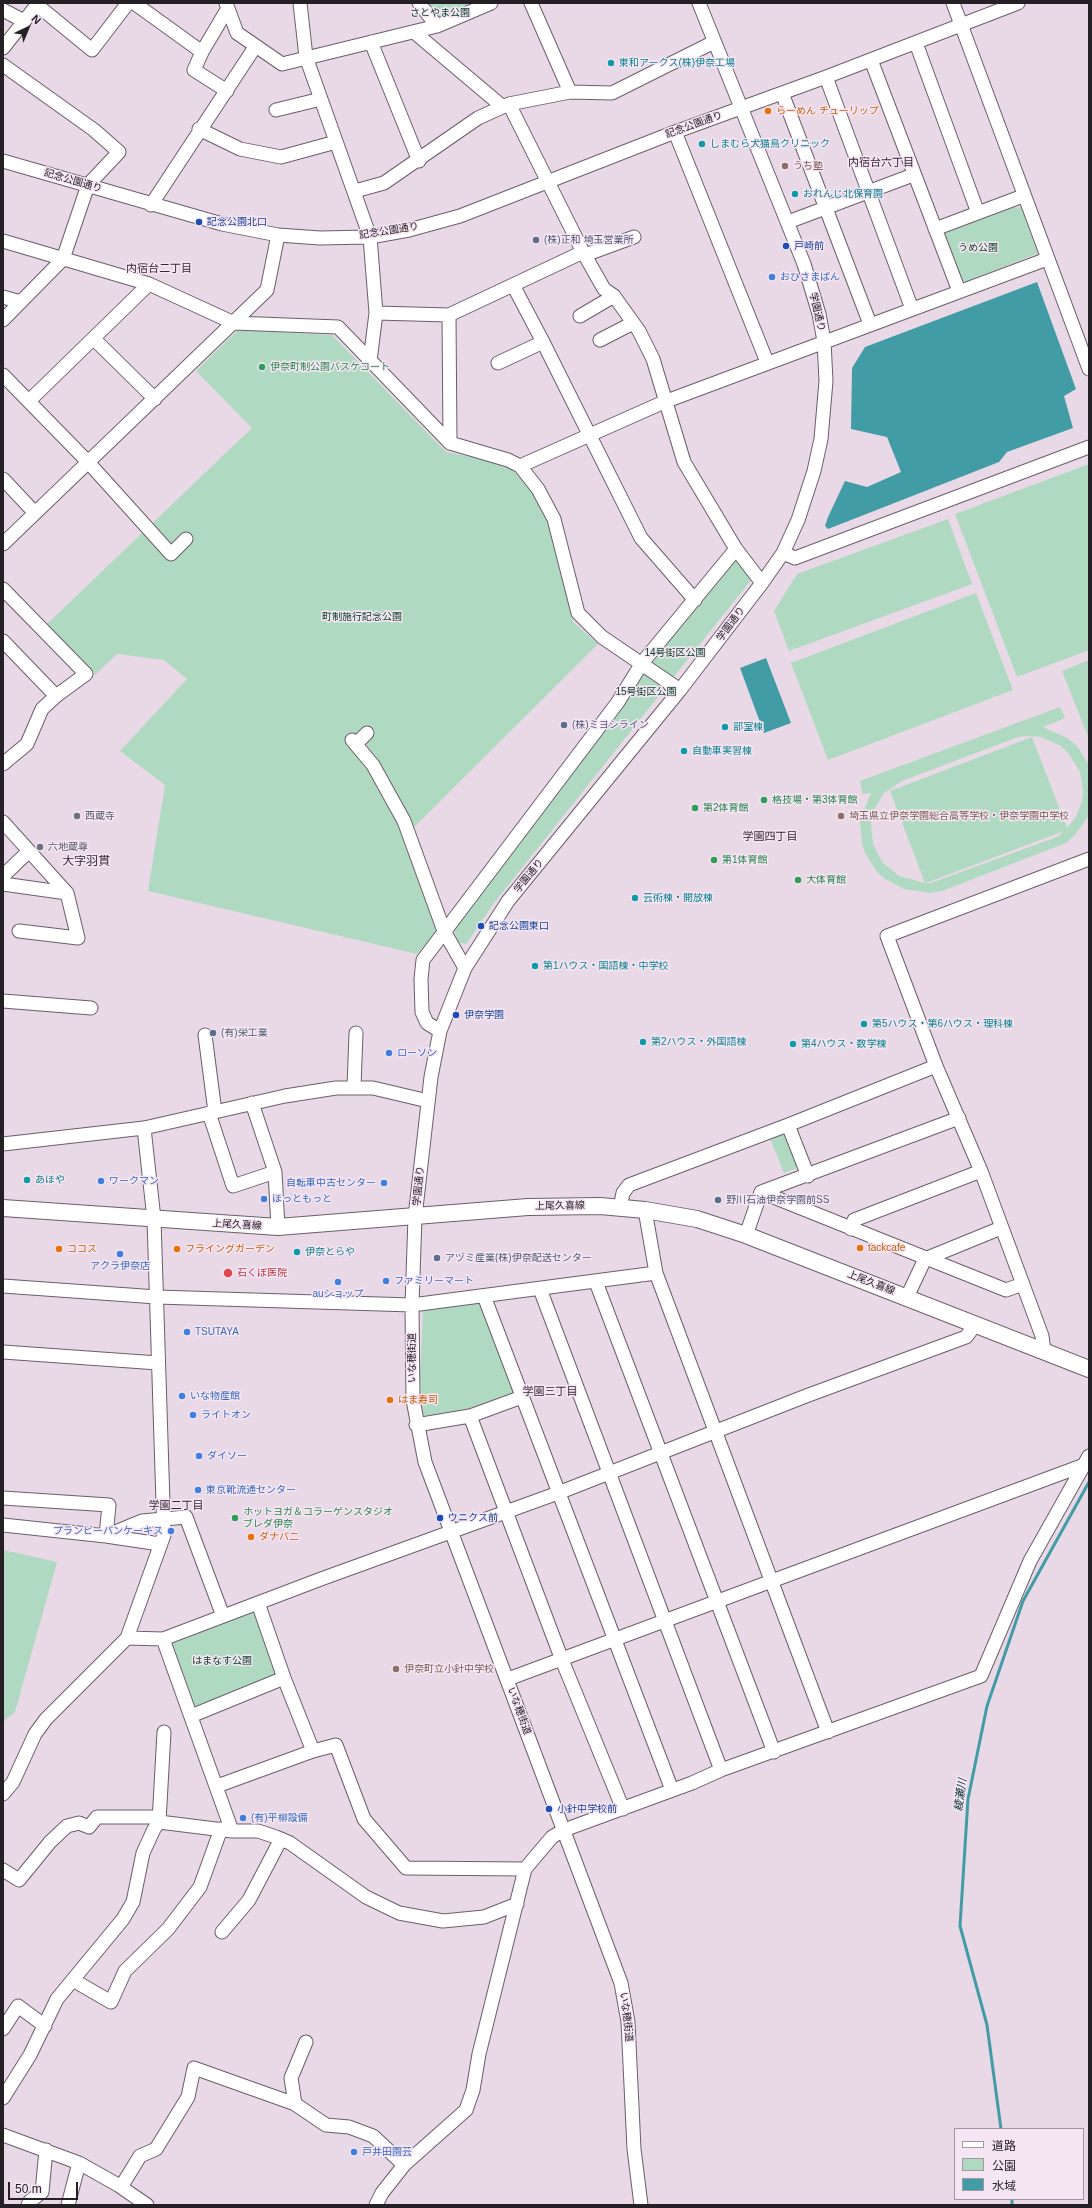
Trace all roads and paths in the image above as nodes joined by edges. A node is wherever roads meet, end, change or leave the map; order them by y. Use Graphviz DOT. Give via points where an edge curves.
graph roads {
  1 [pos="128,3"];
  2 [pos="134,3"];
  3 [pos="300,3"];
  4 [pos="419,3"];
  5 [pos="491,3"];
  6 [pos="531,3"];
  7 [pos="699,3"];
  8 [pos="953,3"];
  9 [pos="1018,3"];
  10 [pos="37,4"];
  11 [pos="227,5"];
  12 [pos="3,10"];
  13 [pos="24,21"];
  14 [pos="437,26"];
  15 [pos="961,26"];
  16 [pos="414,32"];
  17 [pos="371,42"];
  18 [pos="714,42"];
  19 [pos="916,43"];
  20 [pos="255,47"];
  21 [pos="3,48"];
  22 [pos="202,52"];
  23 [pos="306,57"];
  24 [pos="871,60"];
  25 [pos="3,65"];
  26 [pos="826,77"];
  27 [pos="227,91"];
  28 [pos="570,92"];
  29 [pos="782,93"];
  30 [pos="321,99"];
  31 [pos="506,105"];
  32 [pos="740,108"];
  33 [pos="276,110"];
  34 [pos="200,129"];
  35 [pos="674,132"];
  36 [pos="336,142"];
  37 [pos="3,161"];
  38 [pos="419,161"];
  39 [pos="913,175"];
  40 [pos="549,181"];
  41 [pos="88,185"];
  42 [pos="355,191"];
  43 [pos="868,191"];
  44 [pos="1023,196"];
  45 [pos="151,205"];
  46 [pos="825,208"];
  47 [pos="978,213"];
  48 [pos="788,222"];
  49 [pos="935,229"];
  50 [pos="278,235"];
  51 [pos="370,237"];
  52 [pos="634,237"];
  53 [pos="3,240"];
  54 [pos="584,254"];
  55 [pos="63,259"];
  56 [pos="1047,259"];
  57 [pos="149,284"];
  58 [pos="513,285"];
  59 [pos="959,291"];
  60 [pos="614,296"];
  61 [pos="3,297"];
  62 [pos="21,302"];
  63 [pos="912,309"];
  64 [pos="376,313"];
  65 [pos="449,315"];
  66 [pos="580,316"];
  67 [pos="3,320"];
  68 [pos="234,323"];
  69 [pos="633,323"];
  70 [pos="870,324"];
  71 [pos="94,339"];
  72 [pos="600,340"];
  73 [pos="824,341"];
  74 [pos="543,342"];
  75 [pos="370,361"];
  76 [pos="767,362"];
  77 [pos="498,363"];
  78 [pos="1089,369"];
  79 [pos="3,375"];
  80 [pos="155,399"];
  81 [pos="29,401"];
  82 [pos="664,402"];
  83 [pos="590,435"];
  84 [pos="450,443"];
  85 [pos="1089,446"];
  86 [pos="88,462"];
  87 [pos="520,466"];
  88 [pos="3,478"];
  89 [pos="35,513"];
  90 [pos="186,539"];
  91 [pos="3,544"];
  92 [pos="736,549"];
  93 [pos="783,553"];
  94 [pos="762,583"];
  95 [pos="3,589"];
  96 [pos="696,600"];
  97 [pos="3,641"];
  98 [pos="642,663"];
  99 [pos="680,690"];
  100 [pos="56,696"];
  101 [pos="367,733"];
  102 [pos="3,764"];
  103 [pos="3,822"];
  104 [pos="29,851"];
  105 [pos="1089,859"];
  106 [pos="3,876"];
  107 [pos="3,884"];
  108 [pos="67,892"];
  109 [pos="18,931"];
  110 [pos="444,931"];
  111 [pos="464,968"];
  112 [pos="3,1001"];
  113 [pos="90,1008"];
  114 [pos="440,1031"];
  115 [pos="356,1033"];
  116 [pos="205,1035"];
  117 [pos="936,1066"];
  118 [pos="354,1087"];
  119 [pos="428,1101"];
  120 [pos="252,1103"];
  121 [pos="212,1113"];
  122 [pos="959,1118"];
  123 [pos="788,1125"];
  124 [pos="144,1128"];
  125 [pos="3,1144"];
  126 [pos="981,1171"];
  127 [pos="275,1172"];
  128 [pos="808,1176"];
  129 [pos="761,1192"];
  130 [pos="3,1208"];
  131 [pos="620,1208"];
  132 [pos="645,1210"];
  133 [pos="415,1217"];
  134 [pos="154,1219"];
  135 [pos="278,1227"];
  136 [pos="1001,1228"];
  137 [pos="851,1229"];
  138 [pos="746,1235"];
  139 [pos="925,1259"];
  140 [pos="656,1273"];
  141 [pos="596,1282"];
  142 [pos="1023,1284"];
  143 [pos="3,1286"];
  144 [pos="540,1289"];
  145 [pos="484,1296"];
  146 [pos="157,1297"];
  147 [pos="907,1297"];
  148 [pos="412,1305"];
  149 [pos="975,1325"];
  150 [pos="1044,1351"];
  151 [pos="3,1352"];
  152 [pos="158,1363"];
  153 [pos="1089,1369"];
  154 [pos="522,1397"];
  155 [pos="470,1416"];
  156 [pos="416,1425"];
  157 [pos="715,1433"];
  158 [pos="660,1453"];
  159 [pos="1087,1460"];
  160 [pos="609,1473"];
  161 [pos="558,1493"];
  162 [pos="3,1498"];
  163 [pos="507,1511"];
  164 [pos="164,1519"];
  165 [pos="3,1525"];
  166 [pos="451,1533"];
  167 [pos="106,1536"];
  168 [pos="160,1544"];
  169 [pos="772,1580"];
  170 [pos="717,1601"];
  171 [pos="258,1603"];
  172 [pos="223,1616"];
  173 [pos="665,1620"];
  174 [pos="127,1638"];
  175 [pos="163,1639"];
  176 [pos="615,1639"];
  177 [pos="562,1660"];
  178 [pos="284,1678"];
  179 [pos="508,1679"];
  180 [pos="191,1716"];
  181 [pos="164,1732"];
  182 [pos="828,1732"];
  183 [pos="313,1751"];
  184 [pos="774,1752"];
  185 [pos="721,1770"];
  186 [pos="216,1786"];
  187 [pos="672,1790"];
  188 [pos="3,1794"];
  189 [pos="623,1809"];
  190 [pos="159,1819"];
  191 [pos="227,1830"];
  192 [pos="564,1830"];
  193 [pos="281,1839"];
  194 [pos="525,1869"];
  195 [pos="3,1870"];
  196 [pos="517,1904"];
  197 [pos="222,1932"];
  198 [pos="73,1980"];
  199 [pos="4,2026"];
  200 [pos="45,2026"];
  201 [pos="306,2042"];
  202 [pos="3,2098"];
  203 [pos="295,2104"];
  204 [pos="3,2135"];
  205 [pos="46,2150"];
  206 [pos="79,2163"];
  207 [pos="404,2165"];
  208 [pos="121,2187"];
  209 [pos="28,2205"];
  210 [pos="68,2205"];
  211 [pos="147,2205"];
  212 [pos="376,2205"];
  213 [pos="641,2205"];
  1 -- 10 [label="street" via="92,50"];
  2 -- 22 [label="street"];
  3 -- 23 [label="street"];
  4 -- 14 [label="street"];
  5 -- 14 [label="street"];
  6 -- 28 [label="street"];
  7 -- 18 [label="street, 学園通り"];
  8 -- 15 [label="street"];
  9 -- 15 [label="street, 記念公園通り"];
  10 -- 13 [label="street"];
  11 -- 20 [label="street" via="237,33"];
  11 -- 22 [label="street"];
  12 -- 13 [label="street"];
  13 -- 21 [label="street"];
  14 -- 16 [label="street"];
  15 -- 19 [label="street, 記念公園通り"];
  15 -- 44 [label="street"];
  16 -- 17 [label="street"];
  16 -- 31 [label="street"];
  17 -- 23 [label="street"];
  17 -- 38 [label="street"];
  18 -- 28 [label="street" via="612,93"];
  18 -- 32 [label="street, 学園通り"];
  19 -- 24 [label="street, 記念公園通り"];
  19 -- 47 [label="street"];
  20 -- 23 [label="street" via="282,64"];
  20 -- 27 [label="street"];
  22 -- 27 [label="street" via="194,70"];
  23 -- 30 [label="street"];
  24 -- 26 [label="street, 記念公園通り"];
  24 -- 39 [label="street"];
  25 -- 41 [label="street" via="94,130 119,152"];
  26 -- 29 [label="street, 記念公園通り"];
  26 -- 43 [label="street"];
  27 -- 34 [label="street"];
  28 -- 31 [label="street"];
  29 -- 32 [label="street, 記念公園通り"];
  29 -- 46 [label="street"];
  30 -- 33 [label="street"];
  30 -- 36 [label="street"];
  31 -- 38 [label="street" via="478,118"];
  31 -- 40 [label="street"];
  32 -- 35 [label="street, 記念公園通り"];
  32 -- 48 [label="street, 学園通り"];
  34 -- 36 [label="street" via="240,149 281,157"];
  34 -- 45 [label="street"];
  35 -- 40 [label="street, 記念公園通り"];
  35 -- 76 [label="street"];
  36 -- 42 [label="street"];
  37 -- 41 [label="street, 記念公園通り"];
  38 -- 42 [label="street" via="384,183"];
  39 -- 43 [label="street"];
  39 -- 49 [label="street"];
  40 -- 51 [label="street, 記念公園通り" via="460,216 410,230"];
  40 -- 54 [label="street"];
  41 -- 45 [label="street, 記念公園通り"];
  41 -- 55 [label="street"];
  42 -- 51 [label="street"];
  43 -- 46 [label="street"];
  43 -- 63 [label="street"];
  44 -- 47 [label="street"];
  44 -- 56 [label="street"];
  45 -- 50 [label="street, 記念公園通り" via="222,224"];
  46 -- 48 [label="street"];
  46 -- 70 [label="street"];
  47 -- 49 [label="street"];
  48 -- 73 [label="street, 学園通り" via="812,290"];
  49 -- 59 [label="street"];
  50 -- 51 [label="street, 記念公園通り" via="320,238"];
  50 -- 68 [label="street" via="267,290"];
  51 -- 64 [label="street"];
  52 -- 54 [label="street"];
  53 -- 55 [label="street"];
  54 -- 58 [label="street"];
  54 -- 60 [label="street" via="604,289"];
  55 -- 57 [label="street"];
  55 -- 62 [label="street"];
  56 -- 59 [label="street"];
  56 -- 78 [label="street"];
  57 -- 68 [label="street"];
  57 -- 71 [label="street"];
  58 -- 65 [label="street"];
  58 -- 74 [label="street"];
  59 -- 63 [label="street"];
  60 -- 66 [label="street"];
  60 -- 69 [label="street"];
  61 -- 62 [label="street"];
  62 -- 67 [label="street"];
  63 -- 70 [label="street"];
  64 -- 65 [label="street"];
  64 -- 75 [label="street"];
  65 -- 84 [label="street"];
  68 -- 75 [label="street" via="338,327"];
  68 -- 80 [label="street"];
  69 -- 72 [label="street"];
  69 -- 82 [label="street" via="640,331 653,359"];
  70 -- 73 [label="street"];
  71 -- 80 [label="street"];
  71 -- 81 [label="street"];
  73 -- 76 [label="street"];
  73 -- 93 [label="street, 学園通り" via="826,381 821,439 807,498"];
  74 -- 77 [label="street"];
  74 -- 83 [label="street"];
  75 -- 84 [label="street"];
  76 -- 82 [label="street"];
  79 -- 81 [label="street"];
  80 -- 86 [label="street"];
  81 -- 86 [label="street"];
  82 -- 83 [label="street"];
  82 -- 92 [label="street" via="684,462"];
  83 -- 87 [label="street"];
  83 -- 96 [label="street" via="641,538"];
  84 -- 87 [label="street"];
  85 -- 93 [label="street" via="795,558"];
  86 -- 89 [label="street"];
  86 -- 90 [label="street" via="171,554"];
  87 -- 98 [label="street" via="538,489 554,519 578,613 602,637"];
  88 -- 89 [label="street"];
  89 -- 91 [label="street"];
  92 -- 94 [label="street"];
  92 -- 96 [label="street"];
  93 -- 94 [label="street, 学園通り"];
  94 -- 99 [label="street, 学園通り"];
  95 -- 100 [label="street" via="86,674"];
  96 -- 98 [label="street"];
  97 -- 100 [label="street"];
  98 -- 99 [label="street"];
  98 -- 110 [label="street" via="618,702"];
  99 -- 111 [label="street, 学園通り" via="508,901"];
  100 -- 102 [label="street" via="42,709 27,744"];
  101 -- 110 [label="street" via="354,742 373,765 404,821"];
  103 -- 104 [label="street"];
  104 -- 106 [label="street"];
  104 -- 108 [label="street"];
  105 -- 117 [label="street" via="887,936"];
  107 -- 108 [label="street"];
  108 -- 109 [label="street" via="78,938"];
  110 -- 111 [label="street"];
  110 -- 114 [label="street" via="423,960 420,979 422,1012 427,1023"];
  111 -- 114 [label="street, 学園通り"];
  112 -- 113 [label="street"];
  114 -- 119 [label="street, 学園通り" via="434,1054"];
  115 -- 118 [label="street"];
  116 -- 121 [label="street"];
  117 -- 122 [label="street"];
  117 -- 123 [label="street"];
  118 -- 119 [label="street" via="393,1091"];
  118 -- 120 [label="street" via="311,1091"];
  119 -- 133 [label="street, 学園通り"];
  120 -- 121 [label="street"];
  120 -- 127 [label="street"];
  121 -- 124 [label="street"];
  121 -- 127 [label="street" via="233,1186"];
  122 -- 126 [label="street"];
  122 -- 128 [label="street"];
  123 -- 128 [label="street"];
  123 -- 131 [label="street" via="629,1185 623,1193"];
  124 -- 125 [label="street"];
  124 -- 134 [label="street"];
  126 -- 136 [label="street"];
  126 -- 137 [label="street" via="854,1220"];
  127 -- 135 [label="street"];
  128 -- 129 [label="street"];
  129 -- 137 [label="street"];
  129 -- 138 [label="street"];
  130 -- 134 [label="main road, 上尾久喜線"];
  131 -- 132 [label="main road, 上尾久喜線"];
  131 -- 133 [label="main road, 上尾久喜線" via="528,1207"];
  132 -- 138 [label="main road, 上尾久喜線" via="697,1219"];
  132 -- 140 [label="street" via="645,1222"];
  133 -- 135 [label="main road, 上尾久喜線"];
  133 -- 148 [label="street, いな穂街道"];
  134 -- 135 [label="main road, 上尾久喜線"];
  134 -- 146 [label="street"];
  136 -- 139 [label="street"];
  136 -- 142 [label="street"];
  137 -- 139 [label="street"];
  138 -- 147 [label="main road, 上尾久喜線"];
  139 -- 142 [label="street" via="1006,1290"];
  139 -- 147 [label="street"];
  140 -- 141 [label="street"];
  140 -- 157 [label="street"];
  141 -- 144 [label="street"];
  141 -- 158 [label="street"];
  142 -- 150 [label="street" via="1042,1336"];
  143 -- 146 [label="street"];
  144 -- 145 [label="street"];
  144 -- 160 [label="street"];
  145 -- 148 [label="street"];
  145 -- 154 [label="street"];
  146 -- 148 [label="street"];
  146 -- 152 [label="street"];
  147 -- 149 [label="main road, 上尾久喜線"];
  148 -- 156 [label="street, いな穂街道" via="411,1376"];
  149 -- 150 [label="main road, 上尾久喜線"];
  149 -- 157 [label="street" via="966,1337 806,1396"];
  150 -- 153 [label="main road, 上尾久喜線"];
  151 -- 152 [label="street"];
  152 -- 164 [label="street"];
  154 -- 155 [label="street"];
  154 -- 161 [label="street"];
  155 -- 156 [label="street"];
  155 -- 163 [label="street"];
  156 -- 166 [label="street, いな穂街道" via="425,1462"];
  157 -- 158 [label="street"];
  157 -- 169 [label="street"];
  158 -- 160 [label="street"];
  158 -- 170 [label="street"];
  159 -- 169 [label="street"];
  159 -- 182 [label="street" via="1030,1561 981,1676"];
  160 -- 161 [label="street"];
  160 -- 173 [label="street"];
  161 -- 163 [label="street"];
  161 -- 176 [label="street"];
  162 -- 167 [label="street" via="109,1505"];
  163 -- 166 [label="street"];
  163 -- 177 [label="street"];
  164 -- 167 [label="street" via="142,1521"];
  164 -- 168 [label="street" via="164,1535"];
  164 -- 172 [label="street" via="186,1517"];
  165 -- 167 [label="street"];
  166 -- 171 [label="street"];
  166 -- 179 [label="street, いな穂街道"];
  167 -- 168 [label="street"];
  168 -- 174 [label="street"];
  169 -- 170 [label="street"];
  169 -- 182 [label="street"];
  170 -- 173 [label="street"];
  170 -- 184 [label="street"];
  171 -- 172 [label="street"];
  171 -- 178 [label="street"];
  172 -- 175 [label="street"];
  173 -- 176 [label="street"];
  173 -- 185 [label="street"];
  174 -- 175 [label="street"];
  174 -- 188 [label="street" via="46,1719 35,1734 12,1782"];
  175 -- 180 [label="street"];
  176 -- 177 [label="street"];
  176 -- 187 [label="street"];
  177 -- 179 [label="street"];
  177 -- 189 [label="street"];
  178 -- 180 [label="street"];
  178 -- 183 [label="street"];
  179 -- 192 [label="street, いな穂街道"];
  180 -- 186 [label="street"];
  181 -- 190 [label="street"];
  182 -- 184 [label="street"];
  183 -- 186 [label="street"];
  183 -- 194 [label="street" via="336,1745 364,1819 406,1868"];
  184 -- 185 [label="street"];
  185 -- 187 [label="street"];
  186 -- 191 [label="street"];
  187 -- 189 [label="street"];
  189 -- 192 [label="street"];
  190 -- 191 [label="street"];
  190 -- 195 [label="street" via="97,1817 89,1827 79,1823 66,1826 19,1880"];
  190 -- 198 [label="street" via="143,1853 132,1902 123,1919"];
  191 -- 193 [label="street" via="258,1831"];
  191 -- 198 [label="street" via="200,1886 168,1929 125,1971 111,2002"];
  192 -- 194 [label="street" via="552,1837"];
  192 -- 213 [label="street, いな穂街道" via="611,1953 626,2005 634,2149"];
  193 -- 196 [label="street" via="366,1897 399,1912 443,1921 484,1917"];
  193 -- 197 [label="street" via="249,1900"];
  194 -- 196 [label="street"];
  196 -- 207 [label="street" via="466,2110"];
  198 -- 200 [label="street" via="57,1999"];
  199 -- 200 [label="street" via="18,2006"];
  200 -- 202 [label="street"];
  201 -- 203 [label="street" via="291,2078"];
  203 -- 207 [label="street" via="326,2125 349,2127 373,2136"];
  203 -- 208 [label="street" via="194,2068 188,2097 156,2149 140,2156"];
  204 -- 205 [label="street"];
  205 -- 206 [label="street"];
  205 -- 209 [label="street" via="42,2192"];
  206 -- 208 [label="street"];
  206 -- 210 [label="street"];
  207 -- 212 [label="street"];
  208 -- 211 [label="street"];
}
